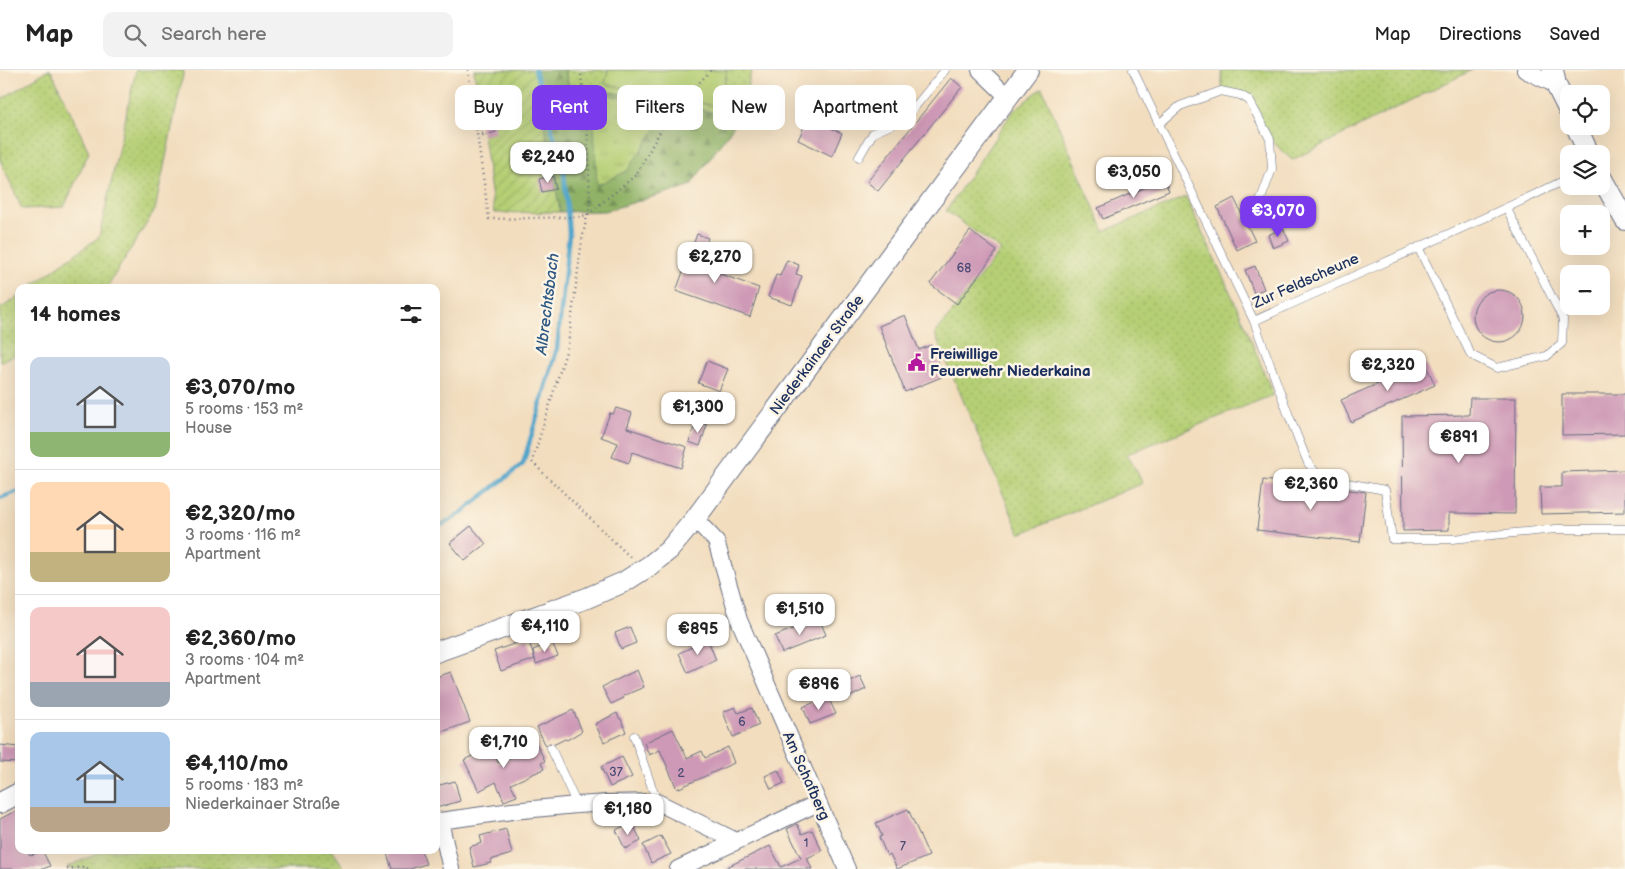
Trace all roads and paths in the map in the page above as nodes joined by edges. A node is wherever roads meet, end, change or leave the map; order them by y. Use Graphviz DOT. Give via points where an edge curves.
graph roads {
  1 [pos="468,70"];
  2 [pos="580,70"];
  3 [pos="711,70"];
  4 [pos="945,70"];
  5 [pos="980,70"];
  6 [pos="1028,70"];
  7 [pos="1132,70"];
  8 [pos="1524,70"];
  9 [pos="1554,77"];
  10 [pos="1560,91"];
  11 [pos="1008,97"];
  12 [pos="1159,124"];
  13 [pos="859,157"];
  14 [pos="1560,182"];
  15 [pos="1610,193"];
  16 [pos="1258,207"];
  17 [pos="1507,209"];
  18 [pos="588,215"];
  19 [pos="1625,220"];
  20 [pos="1418,247"];
  21 [pos="1254,321"];
  22 [pos="695,519"];
  23 [pos="1625,529"];
  24 [pos="643,570"];
  25 [pos="440,651"];
  26 [pos="634,736"];
  27 [pos="552,748"];
  28 [pos="15,795"];
  29 [pos="657,802"];
  30 [pos="0,803"];
  31 [pos="818,803"];
  32 [pos="577,805"];
  33 [pos="736,841"];
  34 [pos="67,869"];
  35 [pos="89,869"];
  36 [pos="451,869"];
  37 [pos="678,869"];
  38 [pos="847,869"];
  1 -- 18 [label="path" via="489,219"];
  2 -- 18 [label="path" via="587,115"];
  3 -- 18 [label="path" via="668,116 636,175"];
  4 -- 13 [label="lane" via="905,119 873,133"];
  5 -- 11 [label="street"];
  6 -- 11 [label="street, Niederkainaer Straße"];
  7 -- 12 [label="lane, Zur Feldscheune"];
  8 -- 9 [label="street"];
  9 -- 10 [label="street"];
  11 -- 22 [label="street, Niederkainaer Straße"];
  12 -- 16 [label="lane" via="1180,106 1221,91 1249,100 1270,139 1272,170"];
  12 -- 21 [label="lane, Zur Feldscheune"];
  14 -- 17 [label="lane, Zur Feldscheune"];
  15 -- 19 [label="street"];
  17 -- 20 [label="lane, Zur Feldscheune"];
  17 -- 20 [label="lane" via="1563,319 1562,343 1547,356 1497,368 1472,355"];
  18 -- 24 [label="path" via="568,345 532,462"];
  20 -- 21 [label="lane, Zur Feldscheune"];
  21 -- 23 [label="lane" via="1308,463 1320,478 1385,490 1392,539 1452,539 1556,530"];
  22 -- 24 [label="street, Niederkainaer Straße" via="669,550"];
  22 -- 31 [label="street, Am Schafberg" via="716,541 738,620"];
  24 -- 25 [label="street, Niederkainaer Straße" via="588,598"];
  26 -- 29 [label="lane"];
  27 -- 32 [label="lane"];
  28 -- 30 [label="street"];
  29 -- 32 [label="street"];
  29 -- 33 [label="street"];
  31 -- 33 [label="street"];
  31 -- 38 [label="street, Am Schafberg"];
  32 -- 36 [label="street" via="440,822"];
  33 -- 37 [label="street"];
  34 -- 35 [label="path"];
}
